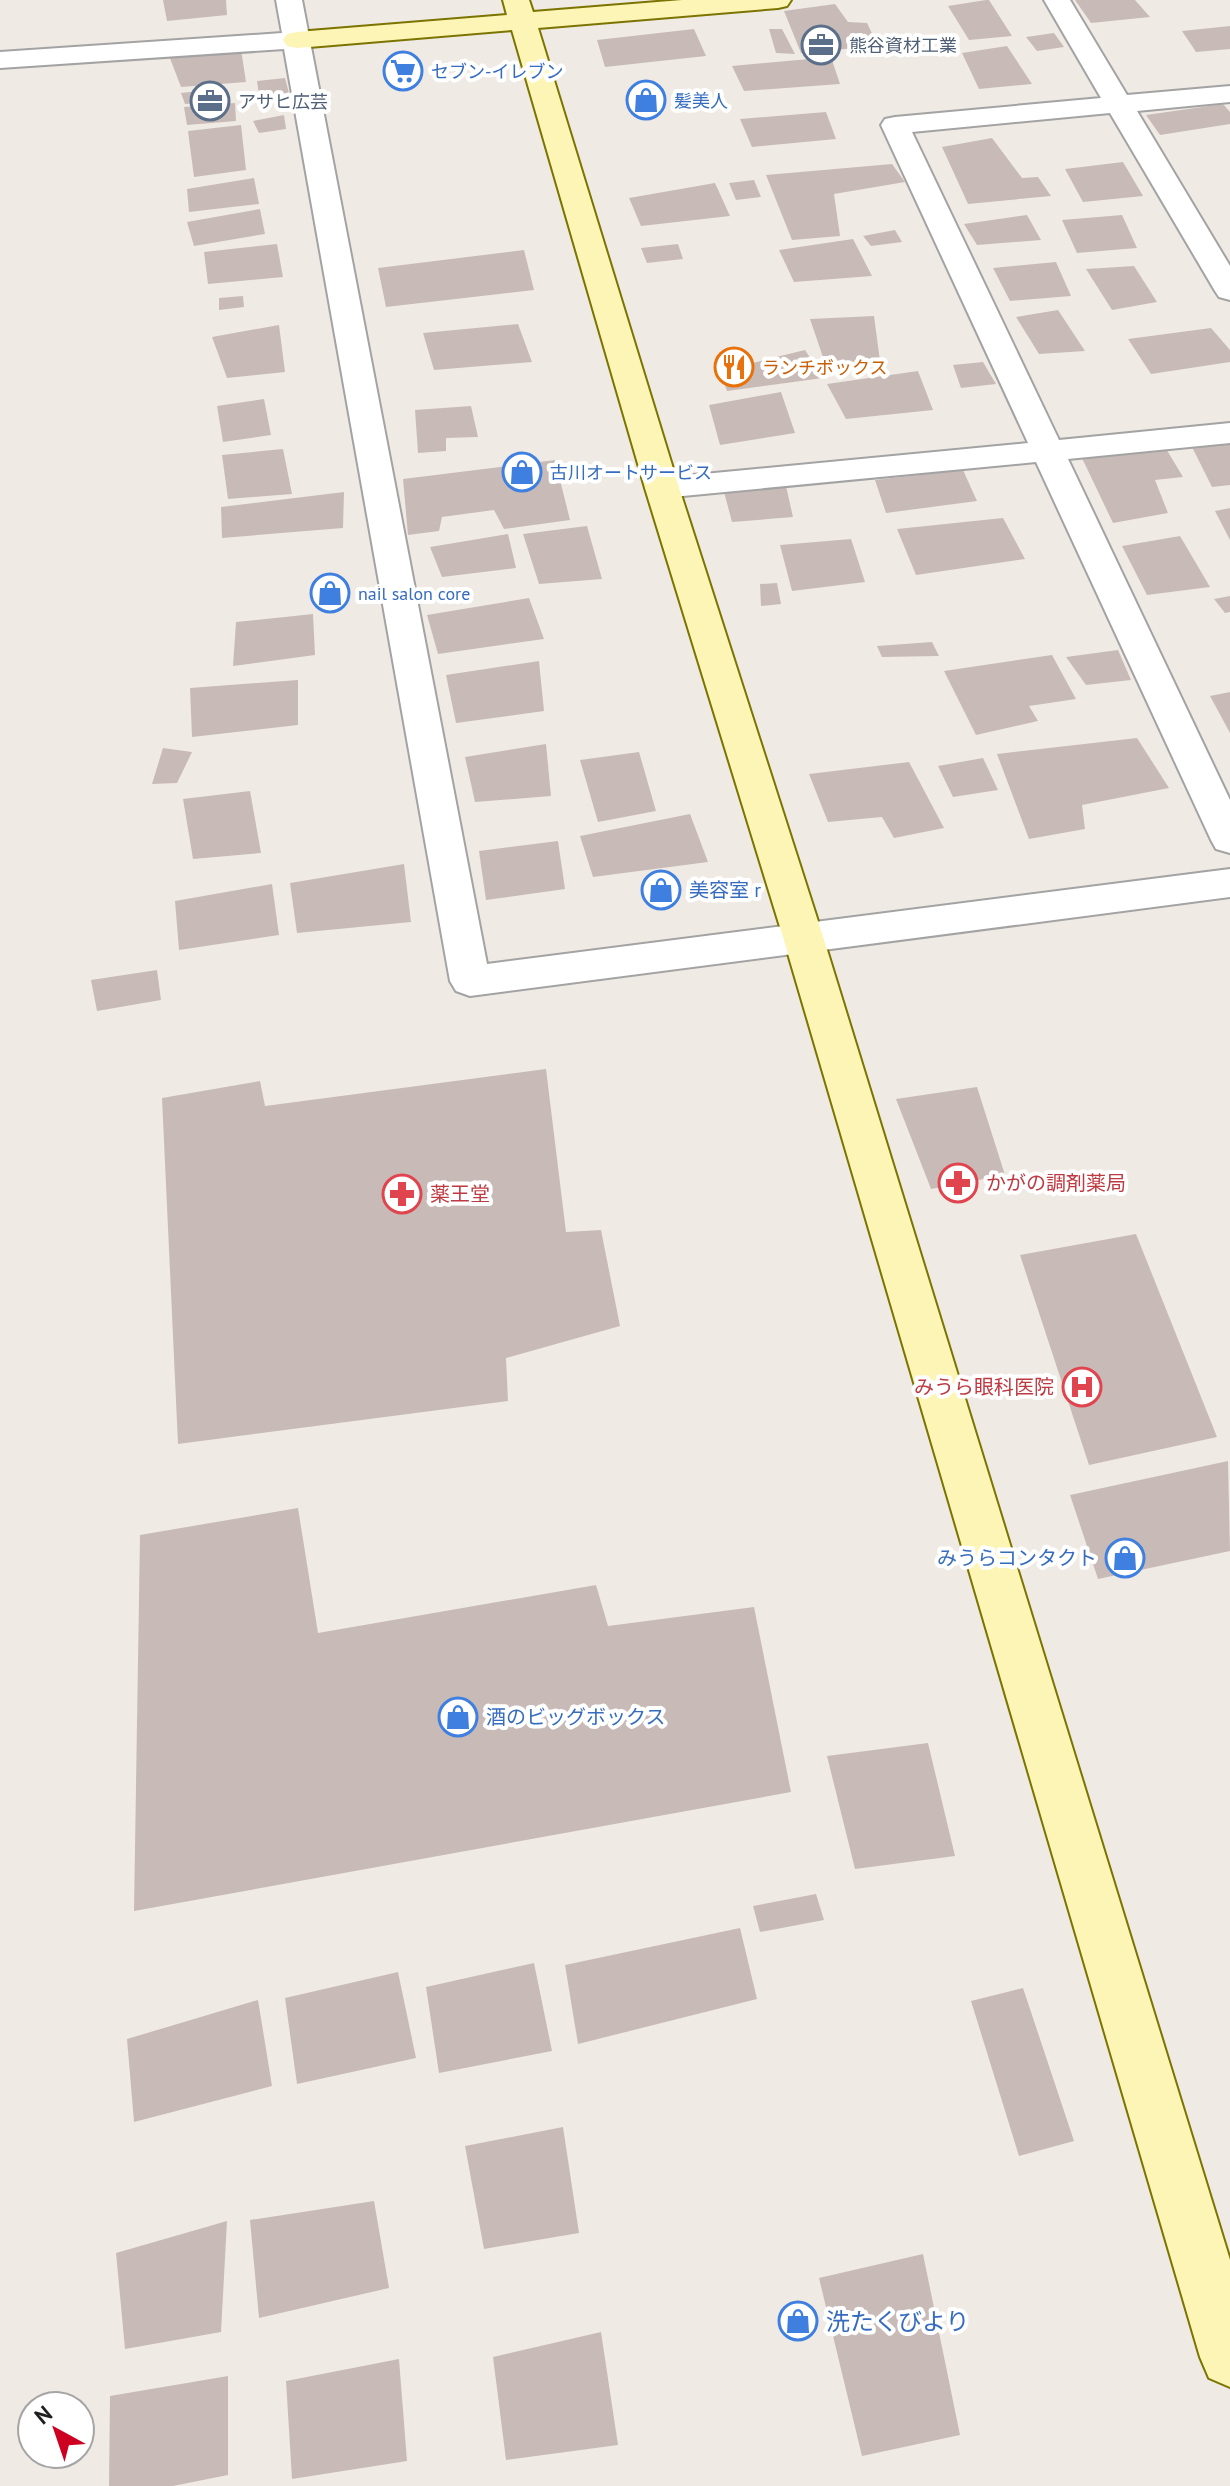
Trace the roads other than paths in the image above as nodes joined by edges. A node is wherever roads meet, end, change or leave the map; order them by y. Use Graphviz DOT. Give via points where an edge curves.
graph roads {
  1 [pos="289,0"];
  2 [pos="778,0"];
  3 [pos="1057,0"];
  4 [pos="519,11"];
  5 [pos="297,40"];
  6 [pos="0,60"];
  7 [pos="1230,94"];
  8 [pos="1118,105"];
  9 [pos="1230,291"];
  10 [pos="1230,433"];
  11 [pos="1050,451"];
  12 [pos="662,488"];
  13 [pos="1230,840"];
  14 [pos="1230,883"];
  15 [pos="804,940"];
  16 [pos="1230,2357"];
  1 -- 5 [label="street"];
  2 -- 4 [label="street"];
  3 -- 8 [label="street"];
  4 -- 5 [label="street"];
  4 -- 12 [label="street"];
  5 -- 6 [label="street"];
  5 -- 15 [label="street" via="470,981"];
  7 -- 8 [label="street"];
  8 -- 9 [label="street"];
  8 -- 11 [label="street" via="895,125"];
  10 -- 11 [label="street"];
  11 -- 12 [label="street"];
  11 -- 13 [label="street"];
  12 -- 15 [label="street"];
  14 -- 15 [label="street"];
  15 -- 16 [label="street"];
}
